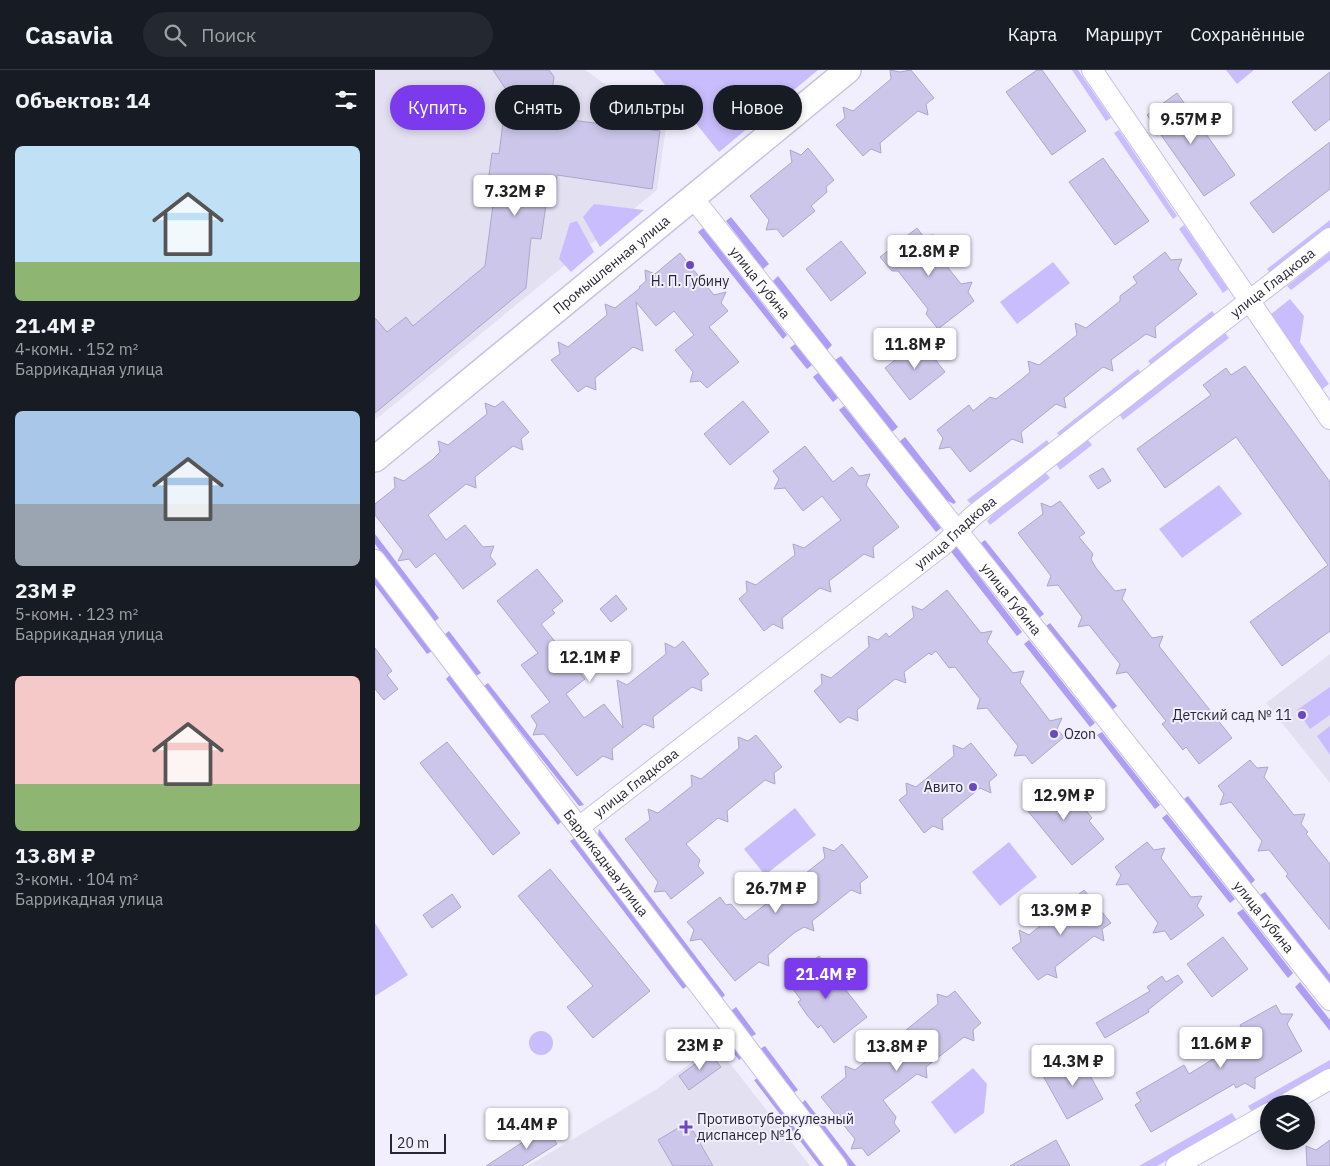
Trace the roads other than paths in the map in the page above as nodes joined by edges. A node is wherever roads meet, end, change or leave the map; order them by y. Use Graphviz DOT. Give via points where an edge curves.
graph roads {
  1 [pos="848,70"];
  2 [pos="1092,70"];
  3 [pos="693,198"];
  4 [pos="1330,238"];
  5 [pos="1249,301"];
  6 [pos="1330,419"];
  7 [pos="375,459"];
  8 [pos="958,530"];
  9 [pos="375,560"];
  10 [pos="579,828"];
  11 [pos="1330,1000"];
  12 [pos="1330,1080"];
  13 [pos="1302,1095"];
  14 [pos="1260,1118"];
  15 [pos="837,1166"];
  16 [pos="1176,1166"];
  1 -- 3 [label="street, Промышленная улица"];
  2 -- 5 [label="street"];
  3 -- 7 [label="street, Промышленная улица"];
  3 -- 8 [label="street, улица Губина"];
  4 -- 5 [label="street, улица Гладкова"];
  5 -- 6 [label="street"];
  5 -- 8 [label="street, улица Гладкова"];
  8 -- 10 [label="street, улица Гладкова" via="942,546"];
  8 -- 11 [label="street, улица Губина"];
  9 -- 10 [label="street, Баррикадная улица"];
  10 -- 15 [label="street, Баррикадная улица"];
  12 -- 13 [label="street"];
  14 -- 16 [label="street"];
}
